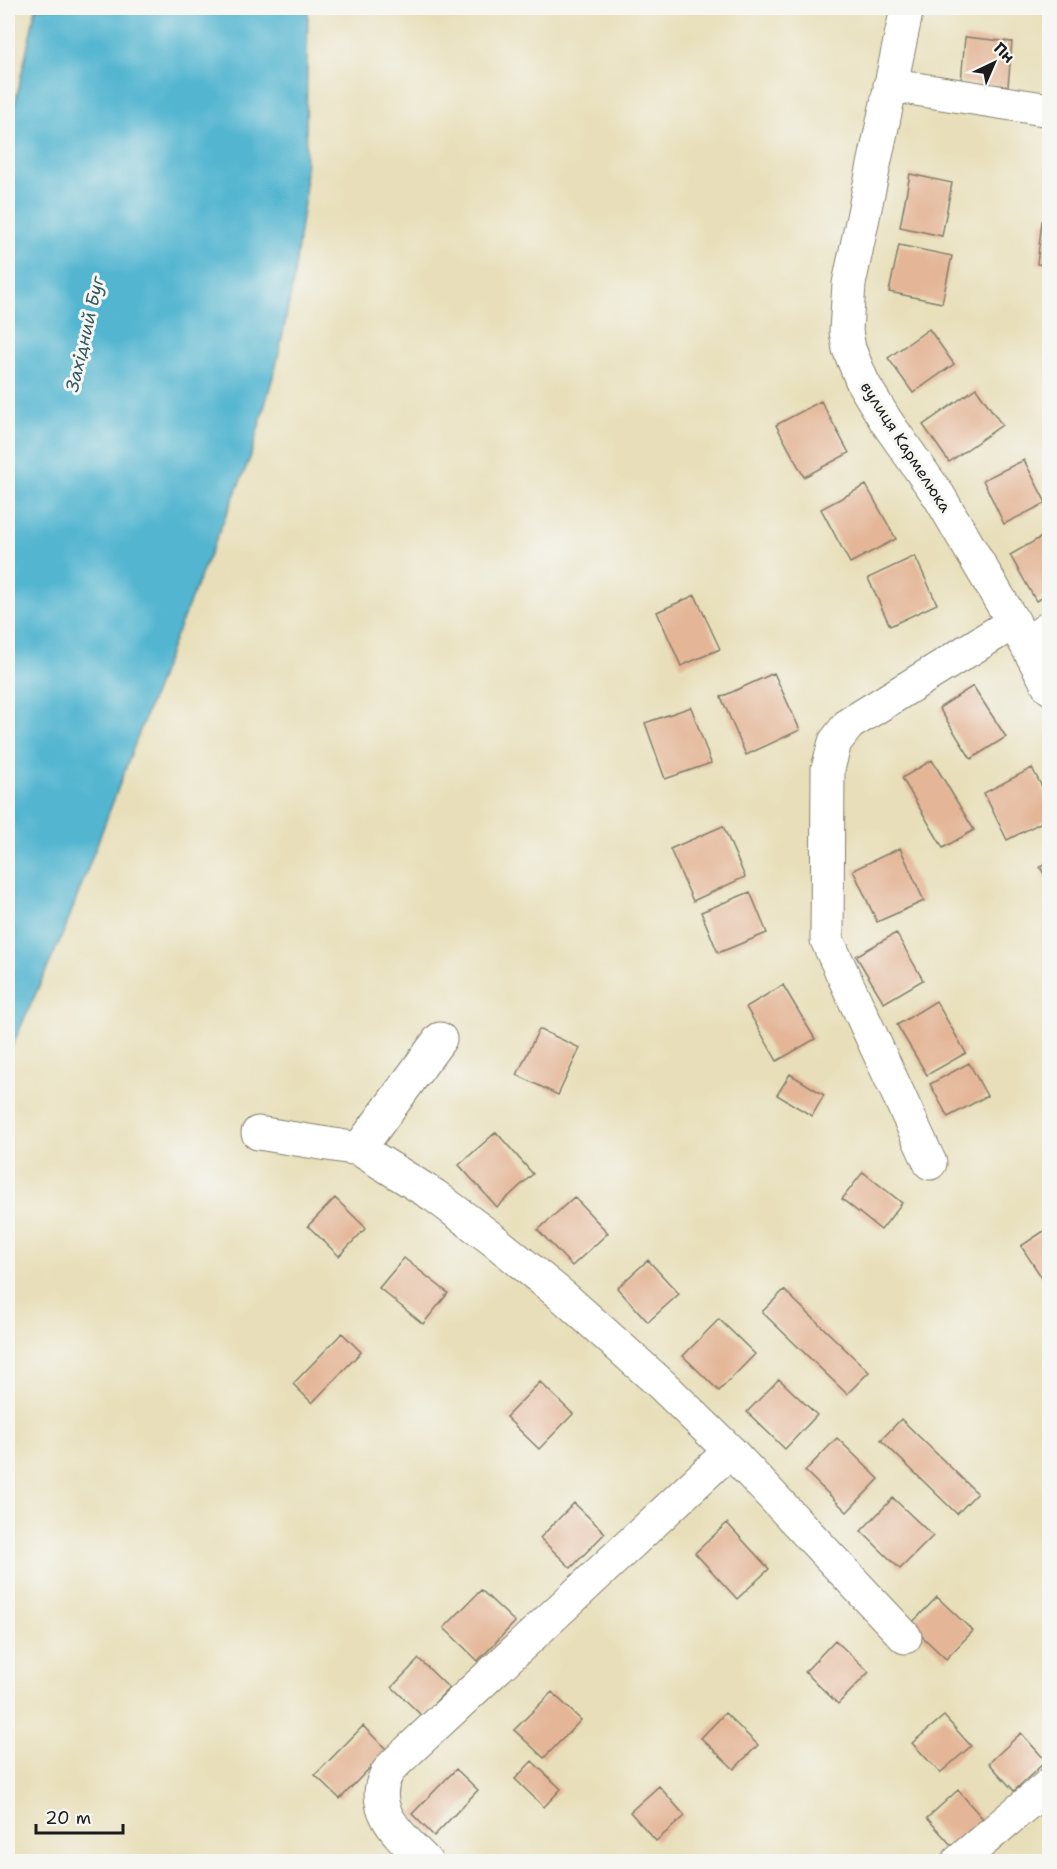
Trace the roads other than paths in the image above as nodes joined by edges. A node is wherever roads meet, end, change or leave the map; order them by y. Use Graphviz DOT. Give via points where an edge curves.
graph roads {
  1 [pos="907,8"];
  2 [pos="890,85"];
  3 [pos="1050,110"];
  4 [pos="1030,631"];
  5 [pos="1050,688"];
  6 [pos="440,1039"];
  7 [pos="258,1133"];
  8 [pos="359,1149"];
  9 [pos="930,1163"];
  10 [pos="730,1451"];
  11 [pos="905,1637"];
  12 [pos="1050,1784"];
  13 [pos="426,1862"];
  14 [pos="958,1862"];
  1 -- 2 [label="street, вулиця Кармелюка"];
  2 -- 3 [label="street"];
  2 -- 4 [label="street, вулиця Кармелюка" via="849,284 849,349 875,402"];
  4 -- 5 [label="street, вулиця Кармелюка"];
  4 -- 9 [label="street" via="849,724 835,742 828,769 827,940"];
  6 -- 8 [label="street"];
  7 -- 8 [label="street"];
  8 -- 10 [label="street" via="435,1196 565,1298"];
  10 -- 11 [label="street"];
  10 -- 13 [label="street" via="388,1773 381,1795 385,1813 392,1827"];
  12 -- 14 [label="street"];
}
